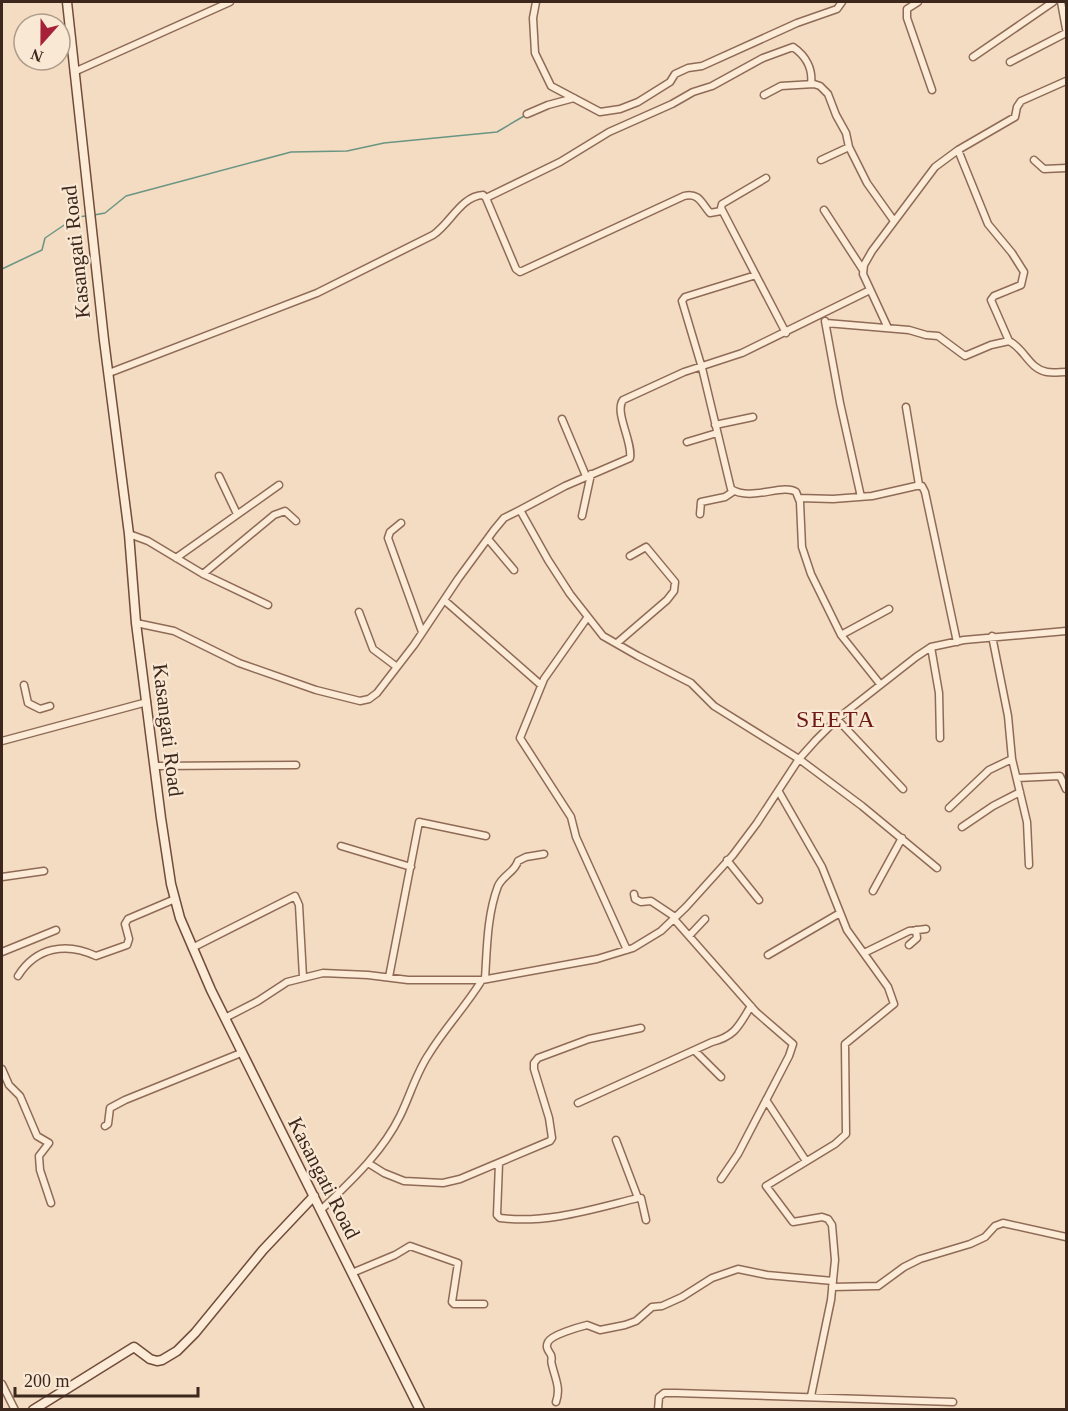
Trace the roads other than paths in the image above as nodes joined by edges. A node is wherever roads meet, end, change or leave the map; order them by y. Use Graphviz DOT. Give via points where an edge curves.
graph roads {
  1 [pos="67,2"];
  2 [pos="230,2"];
  3 [pos="536,2"];
  4 [pos="842,2"];
  5 [pos="918,2"];
  6 [pos="1053,2"];
  7 [pos="1060,2"];
  8 [pos="1065,12"];
  9 [pos="1066,31"];
  10 [pos="973,57"];
  11 [pos="1010,62"];
  12 [pos="74,72"];
  13 [pos="1066,81"];
  14 [pos="811,84"];
  15 [pos="932,90"];
  16 [pos="764,95"];
  17 [pos="574,98"];
  18 [pos="527,114"];
  19 [pos="849,147"];
  20 [pos="958,150"];
  21 [pos="820,160"];
  22 [pos="1034,160"];
  23 [pos="1066,168"];
  24 [pos="766,178"];
  25 [pos="486,198"];
  26 [pos="824,210"];
  27 [pos="721,211"];
  28 [pos="894,221"];
  29 [pos="863,270"];
  30 [pos="756,275"];
  31 [pos="870,291"];
  32 [pos="824,314"];
  33 [pos="826,323"];
  34 [pos="888,328"];
  35 [pos="786,333"];
  36 [pos="1010,341"];
  37 [pos="702,368"];
  38 [pos="1066,372"];
  39 [pos="109,373"];
  40 [pos="906,407"];
  41 [pos="753,417"];
  42 [pos="562,419"];
  43 [pos="715,425"];
  44 [pos="717,434"];
  45 [pos="687,442"];
  46 [pos="589,475"];
  47 [pos="219,476"];
  48 [pos="279,485"];
  49 [pos="919,485"];
  50 [pos="734,491"];
  51 [pos="861,497"];
  52 [pos="799,498"];
  53 [pos="520,510"];
  54 [pos="237,514"];
  55 [pos="700,514"];
  56 [pos="582,516"];
  57 [pos="296,521"];
  58 [pos="401,524"];
  59 [pos="129,534"];
  60 [pos="488,539"];
  61 [pos="630,556"];
  62 [pos="176,558"];
  63 [pos="514,570"];
  64 [pos="203,574"];
  65 [pos="444,600"];
  66 [pos="268,605"];
  67 [pos="889,609"];
  68 [pos="359,612"];
  69 [pos="587,618"];
  70 [pos="136,622"];
  71 [pos="1066,631"];
  72 [pos="422,632"];
  73 [pos="840,635"];
  74 [pos="992,636"];
  75 [pos="957,642"];
  76 [pos="617,643"];
  77 [pos="931,647"];
  78 [pos="397,667"];
  79 [pos="880,684"];
  80 [pos="24,685"];
  81 [pos="541,685"];
  82 [pos="147,702"];
  83 [pos="50,706"];
  84 [pos="837,719"];
  85 [pos="940,738"];
  86 [pos="2,741"];
  87 [pos="799,759"];
  88 [pos="1012,759"];
  89 [pos="296,765"];
  90 [pos="156,766"];
  91 [pos="1017,778"];
  92 [pos="903,789"];
  93 [pos="1066,789"];
  94 [pos="778,792"];
  95 [pos="1020,792"];
  96 [pos="949,808"];
  97 [pos="962,827"];
  98 [pos="486,836"];
  99 [pos="902,838"];
  100 [pos="341,846"];
  101 [pos="544,854"];
  102 [pos="727,860"];
  103 [pos="1029,865"];
  104 [pos="411,867"];
  105 [pos="937,868"];
  106 [pos="44,871"];
  107 [pos="2,877"];
  108 [pos="873,891"];
  109 [pos="634,894"];
  110 [pos="175,899"];
  111 [pos="759,900"];
  112 [pos="840,912"];
  113 [pos="675,918"];
  114 [pos="705,919"];
  115 [pos="926,929"];
  116 [pos="56,930"];
  117 [pos="916,930"];
  118 [pos="689,936"];
  119 [pos="909,945"];
  120 [pos="192,948"];
  121 [pos="627,950"];
  122 [pos="2,952"];
  123 [pos="864,953"];
  124 [pos="768,955"];
  125 [pos="18,976"];
  126 [pos="303,977"];
  127 [pos="389,977"];
  128 [pos="484,979"];
  129 [pos="751,1006"];
  130 [pos="225,1018"];
  131 [pos="641,1028"];
  132 [pos="695,1051"];
  133 [pos="241,1053"];
  134 [pos="2,1069"];
  135 [pos="721,1077"];
  136 [pos="766,1100"];
  137 [pos="578,1103"];
  138 [pos="105,1126"];
  139 [pos="616,1140"];
  140 [pos="806,1161"];
  141 [pos="368,1163"];
  142 [pos="499,1163"];
  143 [pos="721,1179"];
  144 [pos="314,1196"];
  145 [pos="638,1198"];
  146 [pos="51,1203"];
  147 [pos="321,1210"];
  148 [pos="646,1220"];
  149 [pos="1066,1237"];
  150 [pos="352,1273"];
  151 [pos="833,1284"];
  152 [pos="484,1304"];
  153 [pos="2,1384"];
  154 [pos="811,1396"];
  155 [pos="556,1402"];
  156 [pos="953,1402"];
  157 [pos="15,1410"];
  158 [pos="33,1410"];
  159 [pos="420,1410"];
  160 [pos="658,1410"];
  1 -- 12 [label="street, Kasangati Road"];
  2 -- 12 [label="street"];
  3 -- 17 [label="street" via="533,37 540,66 551,86"];
  4 -- 17 [label="street" via="837,9 675,74 653,93 620,109 600,112"];
  5 -- 15 [label="street" via="907,9 907,18"];
  6 -- 10 [label="street"];
  7 -- 8 [label="street"];
  8 -- 9 [label="street"];
  9 -- 11 [label="street"];
  12 -- 39 [label="street, Kasangati Road"];
  13 -- 20 [label="street" via="1021,101 1015,117"];
  14 -- 16 [label="street" via="781,86"];
  14 -- 19 [label="street" via="828,94"];
  14 -- 25 [label="street" via="812,73 803,55 788,47 609,132 560,162"];
  17 -- 18 [label="street"];
  19 -- 21 [label="street"];
  19 -- 28 [label="street" via="867,183"];
  20 -- 28 [label="street" via="935,167"];
  20 -- 36 [label="street" via="988,224 1024,272 1021,285 991,300"];
  22 -- 23 [label="street" via="1044,169"];
  24 -- 27 [label="street" via="722,204"];
  25 -- 27 [label="street" via="520,272 690,194 698,197 710,213"];
  25 -- 39 [label="street" via="479,195 461,206 433,235 316,292"];
  26 -- 29 [label="street"];
  27 -- 30 [label="street"];
  28 -- 29 [label="street"];
  29 -- 31 [label="street"];
  30 -- 35 [label="street"];
  30 -- 37 [label="street" via="682,301"];
  31 -- 32 [label="street"];
  31 -- 34 [label="street"];
  32 -- 33 [label="street"];
  32 -- 35 [label="street"];
  33 -- 34 [label="street"];
  33 -- 51 [label="street"];
  34 -- 36 [label="street" via="938,336 965,356"];
  35 -- 37 [label="street"];
  36 -- 38 [label="street" via="1021,348 1035,367"];
  37 -- 43 [label="street"];
  37 -- 46 [label="street" via="623,399 620,406 631,456"];
  39 -- 59 [label="street, Kasangati Road"];
  40 -- 49 [label="street"];
  41 -- 43 [label="street"];
  42 -- 46 [label="street"];
  43 -- 44 [label="street"];
  44 -- 45 [label="street"];
  44 -- 50 [label="street"];
  46 -- 53 [label="street"];
  46 -- 56 [label="street"];
  47 -- 54 [label="street"];
  48 -- 54 [label="street"];
  49 -- 51 [label="street"];
  49 -- 75 [label="street" via="925,492"];
  50 -- 52 [label="street" via="770,493 790,489"];
  50 -- 55 [label="street" via="701,502"];
  51 -- 52 [label="street"];
  52 -- 73 [label="street" via="802,547"];
  53 -- 60 [label="street" via="504,518"];
  53 -- 69 [label="street"];
  54 -- 62 [label="street"];
  57 -- 64 [label="street" via="285,511 274,515"];
  58 -- 72 [label="street" via="388,538"];
  59 -- 62 [label="street"];
  59 -- 70 [label="street, Kasangati Road"];
  60 -- 63 [label="street"];
  60 -- 65 [label="street"];
  61 -- 76 [label="street" via="646,547 675,582 674,591"];
  62 -- 64 [label="street"];
  64 -- 66 [label="street"];
  65 -- 72 [label="street"];
  65 -- 81 [label="street"];
  67 -- 73 [label="street"];
  68 -- 78 [label="street" via="373,649"];
  69 -- 76 [label="street" via="603,636"];
  69 -- 81 [label="street"];
  70 -- 78 [label="street" via="174,631 266,673 360,701 377,693"];
  70 -- 82 [label="street, Kasangati Road"];
  71 -- 74 [label="street"];
  72 -- 78 [label="street"];
  73 -- 79 [label="street"];
  74 -- 75 [label="street"];
  74 -- 88 [label="street"];
  75 -- 77 [label="street"];
  76 -- 87 [label="street" via="691,683 714,706"];
  77 -- 79 [label="street"];
  77 -- 85 [label="street" via="939,693"];
  79 -- 84 [label="street"];
  80 -- 83 [label="street" via="28,703 40,709"];
  81 -- 121 [label="street" via="520,738 570,817"];
  82 -- 86 [label="street"];
  82 -- 90 [label="street, Kasangati Road"];
  84 -- 87 [label="street"];
  84 -- 92 [label="street"];
  87 -- 94 [label="street"];
  87 -- 99 [label="street"];
  88 -- 91 [label="street"];
  88 -- 96 [label="street" via="989,770"];
  89 -- 90 [label="street"];
  90 -- 110 [label="street, Kasangati Road"];
  91 -- 93 [label="street" via="1060,776"];
  91 -- 95 [label="street"];
  94 -- 102 [label="street"];
  94 -- 112 [label="street" via="822,867"];
  95 -- 97 [label="street"];
  95 -- 103 [label="street" via="1027,822"];
  98 -- 104 [label="street" via="419,822"];
  99 -- 105 [label="street"];
  99 -- 108 [label="street"];
  100 -- 104 [label="street"];
  101 -- 128 [label="street" via="518,861 499,884 489,927"];
  102 -- 111 [label="street"];
  102 -- 113 [label="street"];
  104 -- 127 [label="street"];
  106 -- 107 [label="street"];
  109 -- 113 [label="street" via="635,899 651,901"];
  110 -- 120 [label="street, Kasangati Road"];
  110 -- 125 [label="street" via="128,919 127,945 96,956 68,947 51,951 26,963"];
  112 -- 123 [label="street" via="847,930"];
  112 -- 124 [label="street"];
  113 -- 118 [label="street"];
  113 -- 121 [label="street" via="661,931"];
  114 -- 118 [label="street"];
  115 -- 117 [label="street"];
  116 -- 122 [label="street"];
  117 -- 119 [label="street" via="917,938"];
  117 -- 123 [label="street"];
  118 -- 129 [label="street"];
  120 -- 126 [label="street" via="296,896"];
  120 -- 130 [label="street, Kasangati Road"];
  121 -- 128 [label="street" via="555,968"];
  123 -- 140 [label="street" via="888,987 894,1004 845,1044 846,1134"];
  126 -- 127 [label="street" via="323,973"];
  126 -- 130 [label="street" via="287,982"];
  127 -- 128 [label="street"];
  128 -- 141 [label="street" via="429,1053 400,1117"];
  129 -- 132 [label="street" via="726,1039"];
  129 -- 136 [label="street" via="793,1044"];
  130 -- 133 [label="street, Kasangati Road"];
  131 -- 142 [label="street" via="589,1039 538,1058 534,1069 552,1138"];
  132 -- 135 [label="street"];
  132 -- 137 [label="street"];
  133 -- 138 [label="street" via="110,1108"];
  133 -- 144 [label="street, Kasangati Road"];
  134 -- 146 [label="street" via="9,1085 20,1096 37,1137 49,1143 39,1156"];
  136 -- 140 [label="street"];
  136 -- 143 [label="street"];
  139 -- 145 [label="street"];
  140 -- 151 [label="street" via="766,1186 793,1222 822,1217 832,1225"];
  141 -- 142 [label="street" via="399,1180 443,1183"];
  141 -- 147 [label="street"];
  142 -- 145 [label="street" via="500,1218 535,1220"];
  144 -- 147 [label="street, Kasangati Road"];
  144 -- 158 [label="street" via="177,1351 156,1361 134,1347"];
  145 -- 148 [label="street"];
  147 -- 150 [label="street, Kasangati Road"];
  149 -- 151 [label="street" via="1003,1223 970,1244 904,1267 878,1286"];
  150 -- 152 [label="street" via="410,1246 457,1261 454,1304"];
  150 -- 159 [label="street, Kasangati Road"];
  151 -- 154 [label="street"];
  151 -- 155 [label="street" via="738,1269 712,1278 662,1306 652,1307 636,1321 600,1330 587,1325 552,1338 547,1348 557,1381"];
  153 -- 157 [label="street"];
  154 -- 156 [label="street"];
  154 -- 160 [label="street" via="664,1393 659,1397"];
}
